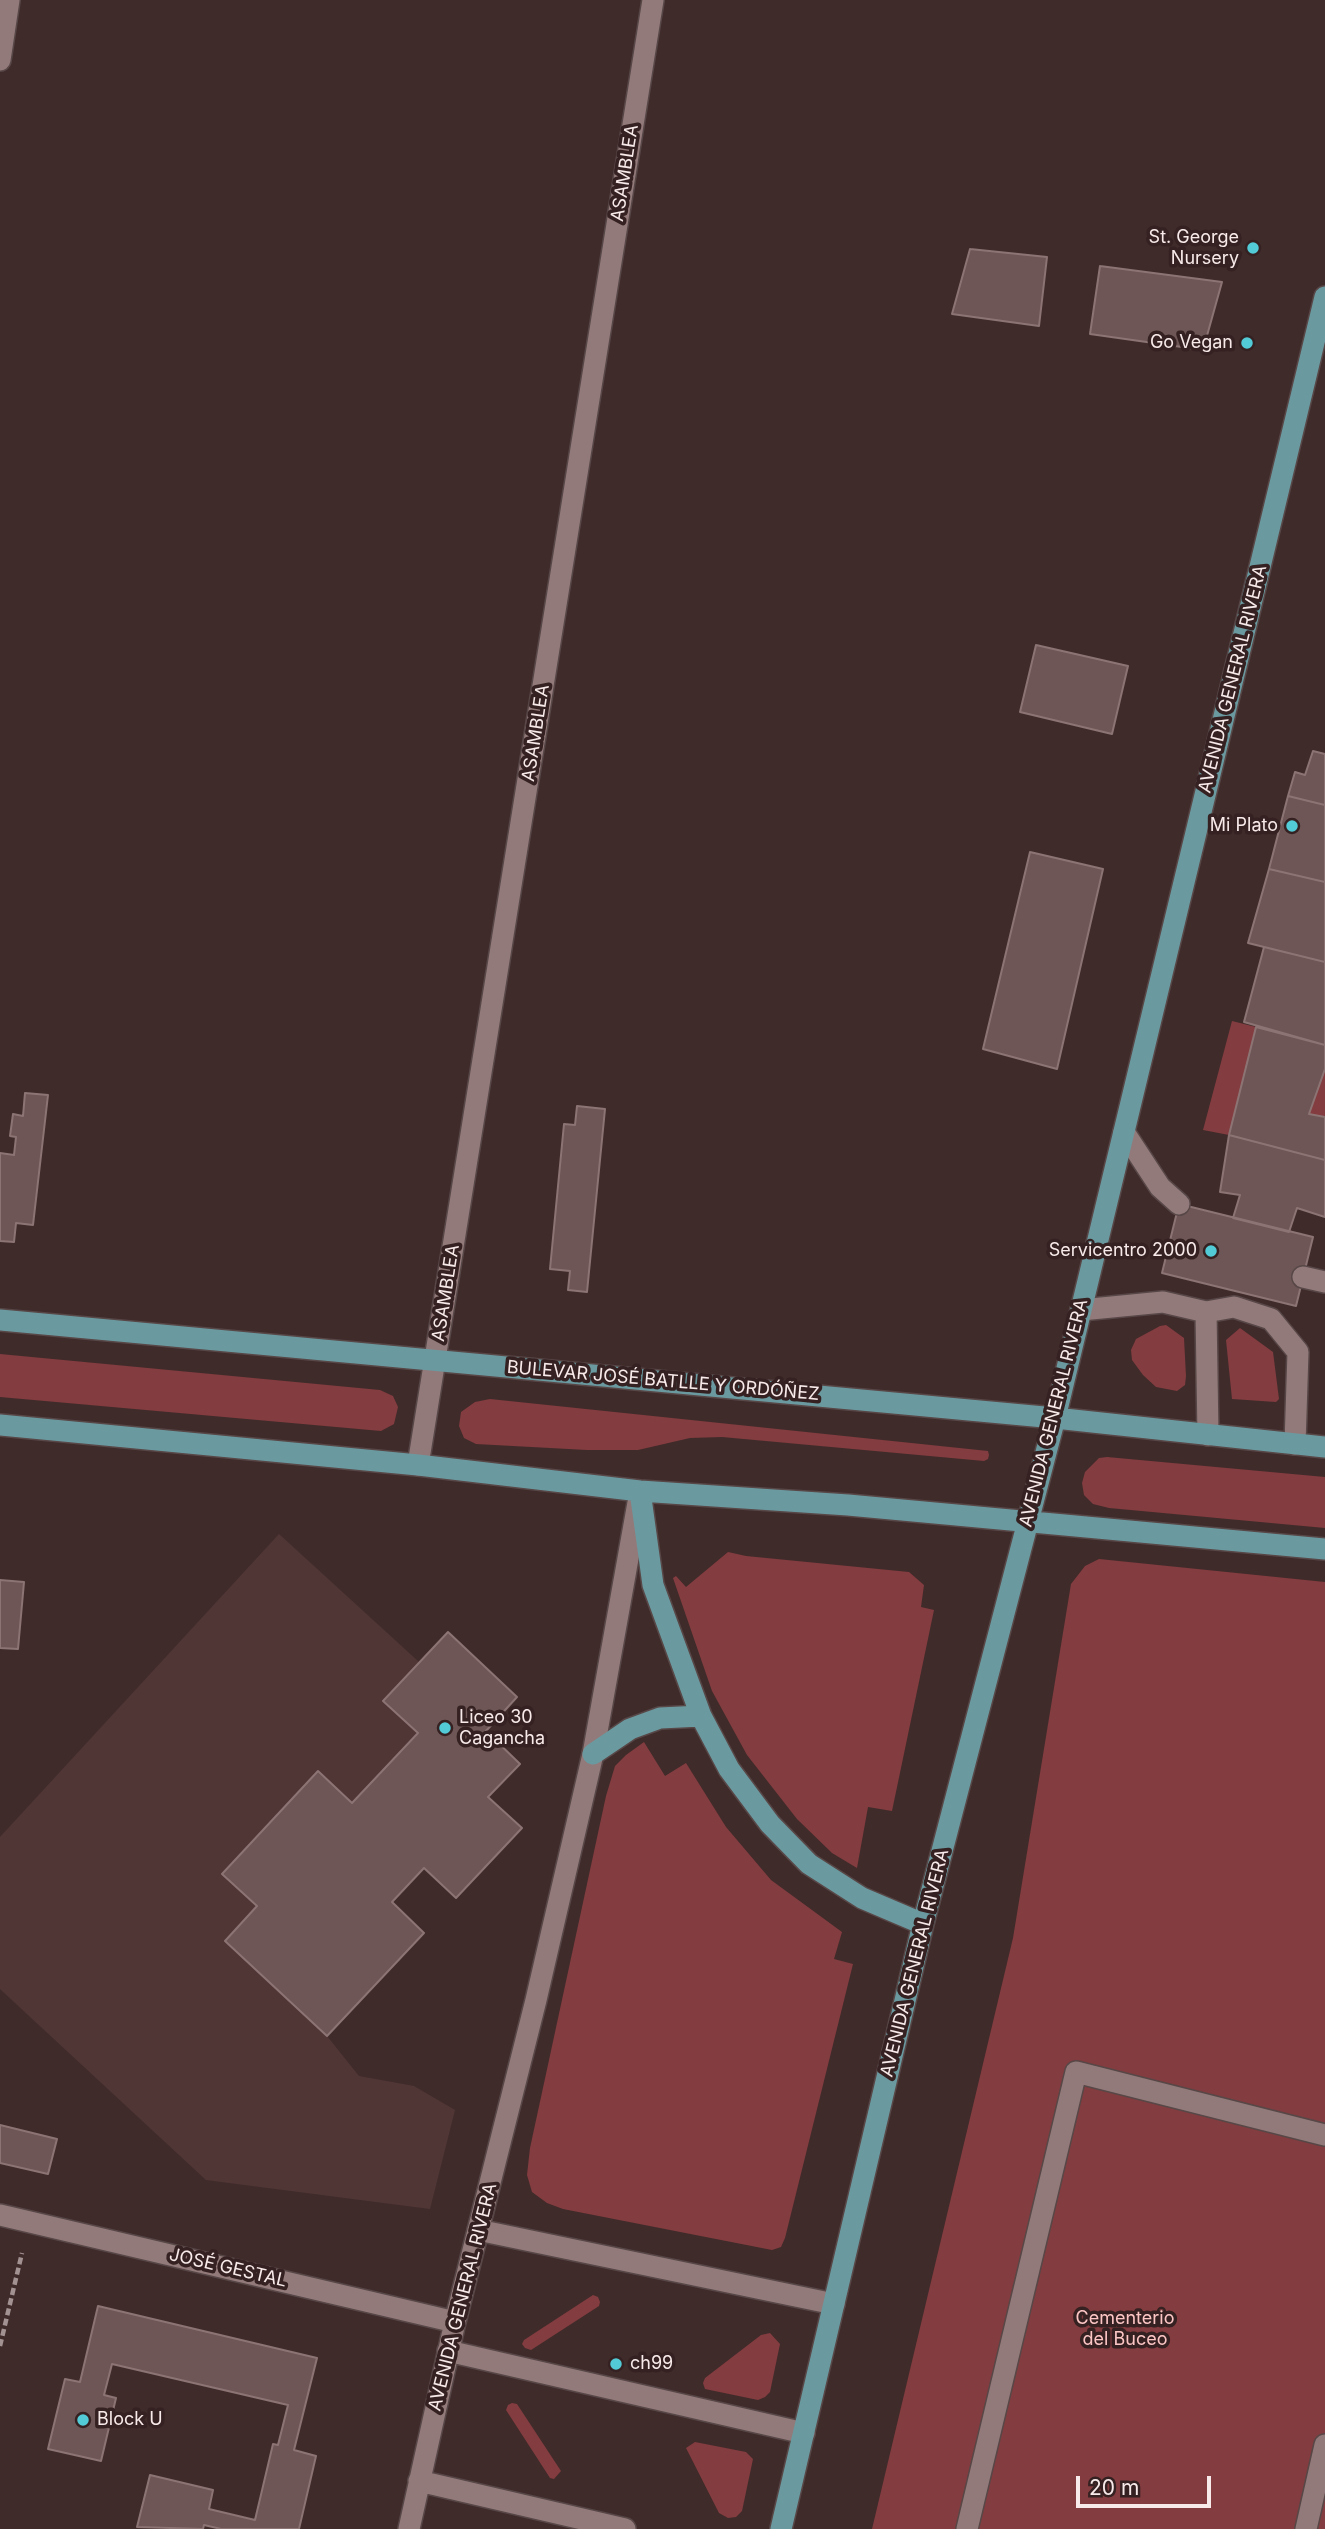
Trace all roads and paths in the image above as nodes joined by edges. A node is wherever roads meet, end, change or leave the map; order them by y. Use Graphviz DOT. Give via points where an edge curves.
graph roads {
  1 [pos="9,0"];
  2 [pos="653,0"];
  3 [pos="0,60"];
  4 [pos="1325,297"];
  5 [pos="1124,1132"];
  6 [pos="1179,1204"];
  7 [pos="1303,1278"];
  8 [pos="1325,1282"];
  9 [pos="1081,1310"];
  10 [pos="1206,1312"];
  11 [pos="0,1320"];
  12 [pos="435,1360"];
  13 [pos="1055,1418"];
  14 [pos="0,1425"];
  15 [pos="1208,1435"];
  16 [pos="1295,1444"];
  17 [pos="1325,1447"];
  18 [pos="418,1465"];
  19 [pos="640,1491"];
  20 [pos="1027,1521"];
  21 [pos="1325,1549"];
  22 [pos="701,1716"];
  23 [pos="593,1754"];
  24 [pos="923,1924"];
  25 [pos="1325,2135"];
  26 [pos="0,2215"];
  27 [pos="29,2221"];
  28 [pos="478,2230"];
  29 [pos="834,2304"];
  30 [pos="455,2322"];
  31 [pos="0,2346"];
  32 [pos="448,2351"];
  33 [pos="804,2433"];
  34 [pos="1325,2445"];
  35 [pos="419,2481"];
  36 [pos="409,2529"];
  37 [pos="625,2529"];
  38 [pos="781,2529"];
  39 [pos="967,2529"];
  40 [pos="1306,2529"];
  1 -- 3 [label="street"];
  2 -- 12 [label="street, ASAMBLEA"];
  4 -- 5 [label="main road, AVENIDA GENERAL RIVERA"];
  5 -- 6 [label="street" via="1160,1186"];
  5 -- 9 [label="main road, AVENIDA GENERAL RIVERA"];
  7 -- 8 [label="street"];
  9 -- 10 [label="street" via="1163,1302"];
  9 -- 13 [label="main road, AVENIDA GENERAL RIVERA"];
  10 -- 15 [label="street"];
  10 -- 16 [label="street" via="1234,1307 1271,1319 1298,1352"];
  11 -- 12 [label="main road, BULEVAR JOSÉ BATLLE Y ORDÓÑEZ"];
  12 -- 13 [label="main road, BULEVAR JOSÉ BATLLE Y ORDÓÑEZ"];
  12 -- 18 [label="street, ASAMBLEA"];
  13 -- 15 [label="main road, BULEVAR JOSÉ BATLLE Y ORDÓÑEZ"];
  13 -- 20 [label="main road, AVENIDA GENERAL RIVERA"];
  14 -- 18 [label="main road"];
  15 -- 16 [label="main road, BULEVAR JOSÉ BATLLE Y ORDÓÑEZ"];
  16 -- 17 [label="main road, BULEVAR JOSÉ BATLLE Y ORDÓÑEZ"];
  18 -- 19 [label="main road"];
  19 -- 20 [label="main road"];
  19 -- 22 [label="main road" via="653,1585"];
  19 -- 23 [label="street, AVENIDA GENERAL RIVERA"];
  20 -- 21 [label="main road"];
  20 -- 24 [label="main road, AVENIDA GENERAL RIVERA"];
  22 -- 23 [label="main road" via="660,1718 630,1729"];
  22 -- 24 [label="main road" via="729,1769 770,1824 809,1864 862,1898"];
  23 -- 28 [label="street, AVENIDA GENERAL RIVERA"];
  24 -- 29 [label="main road, AVENIDA GENERAL RIVERA"];
  25 -- 39 [label="street" via="1076,2072"];
  26 -- 27 [label="street, JOSÉ GESTAL"];
  27 -- 30 [label="street, JOSÉ GESTAL"];
  27 -- 31 [label="path"];
  28 -- 29 [label="street"];
  28 -- 30 [label="street, AVENIDA GENERAL RIVERA"];
  29 -- 33 [label="main road, AVENIDA GENERAL RIVERA"];
  30 -- 32 [label="street, AVENIDA GENERAL RIVERA"];
  32 -- 33 [label="street"];
  32 -- 35 [label="street, AVENIDA GENERAL RIVERA"];
  33 -- 38 [label="main road, AVENIDA GENERAL RIVERA"];
  34 -- 40 [label="street"];
  35 -- 36 [label="street, AVENIDA GENERAL RIVERA"];
  35 -- 37 [label="street"];
}
